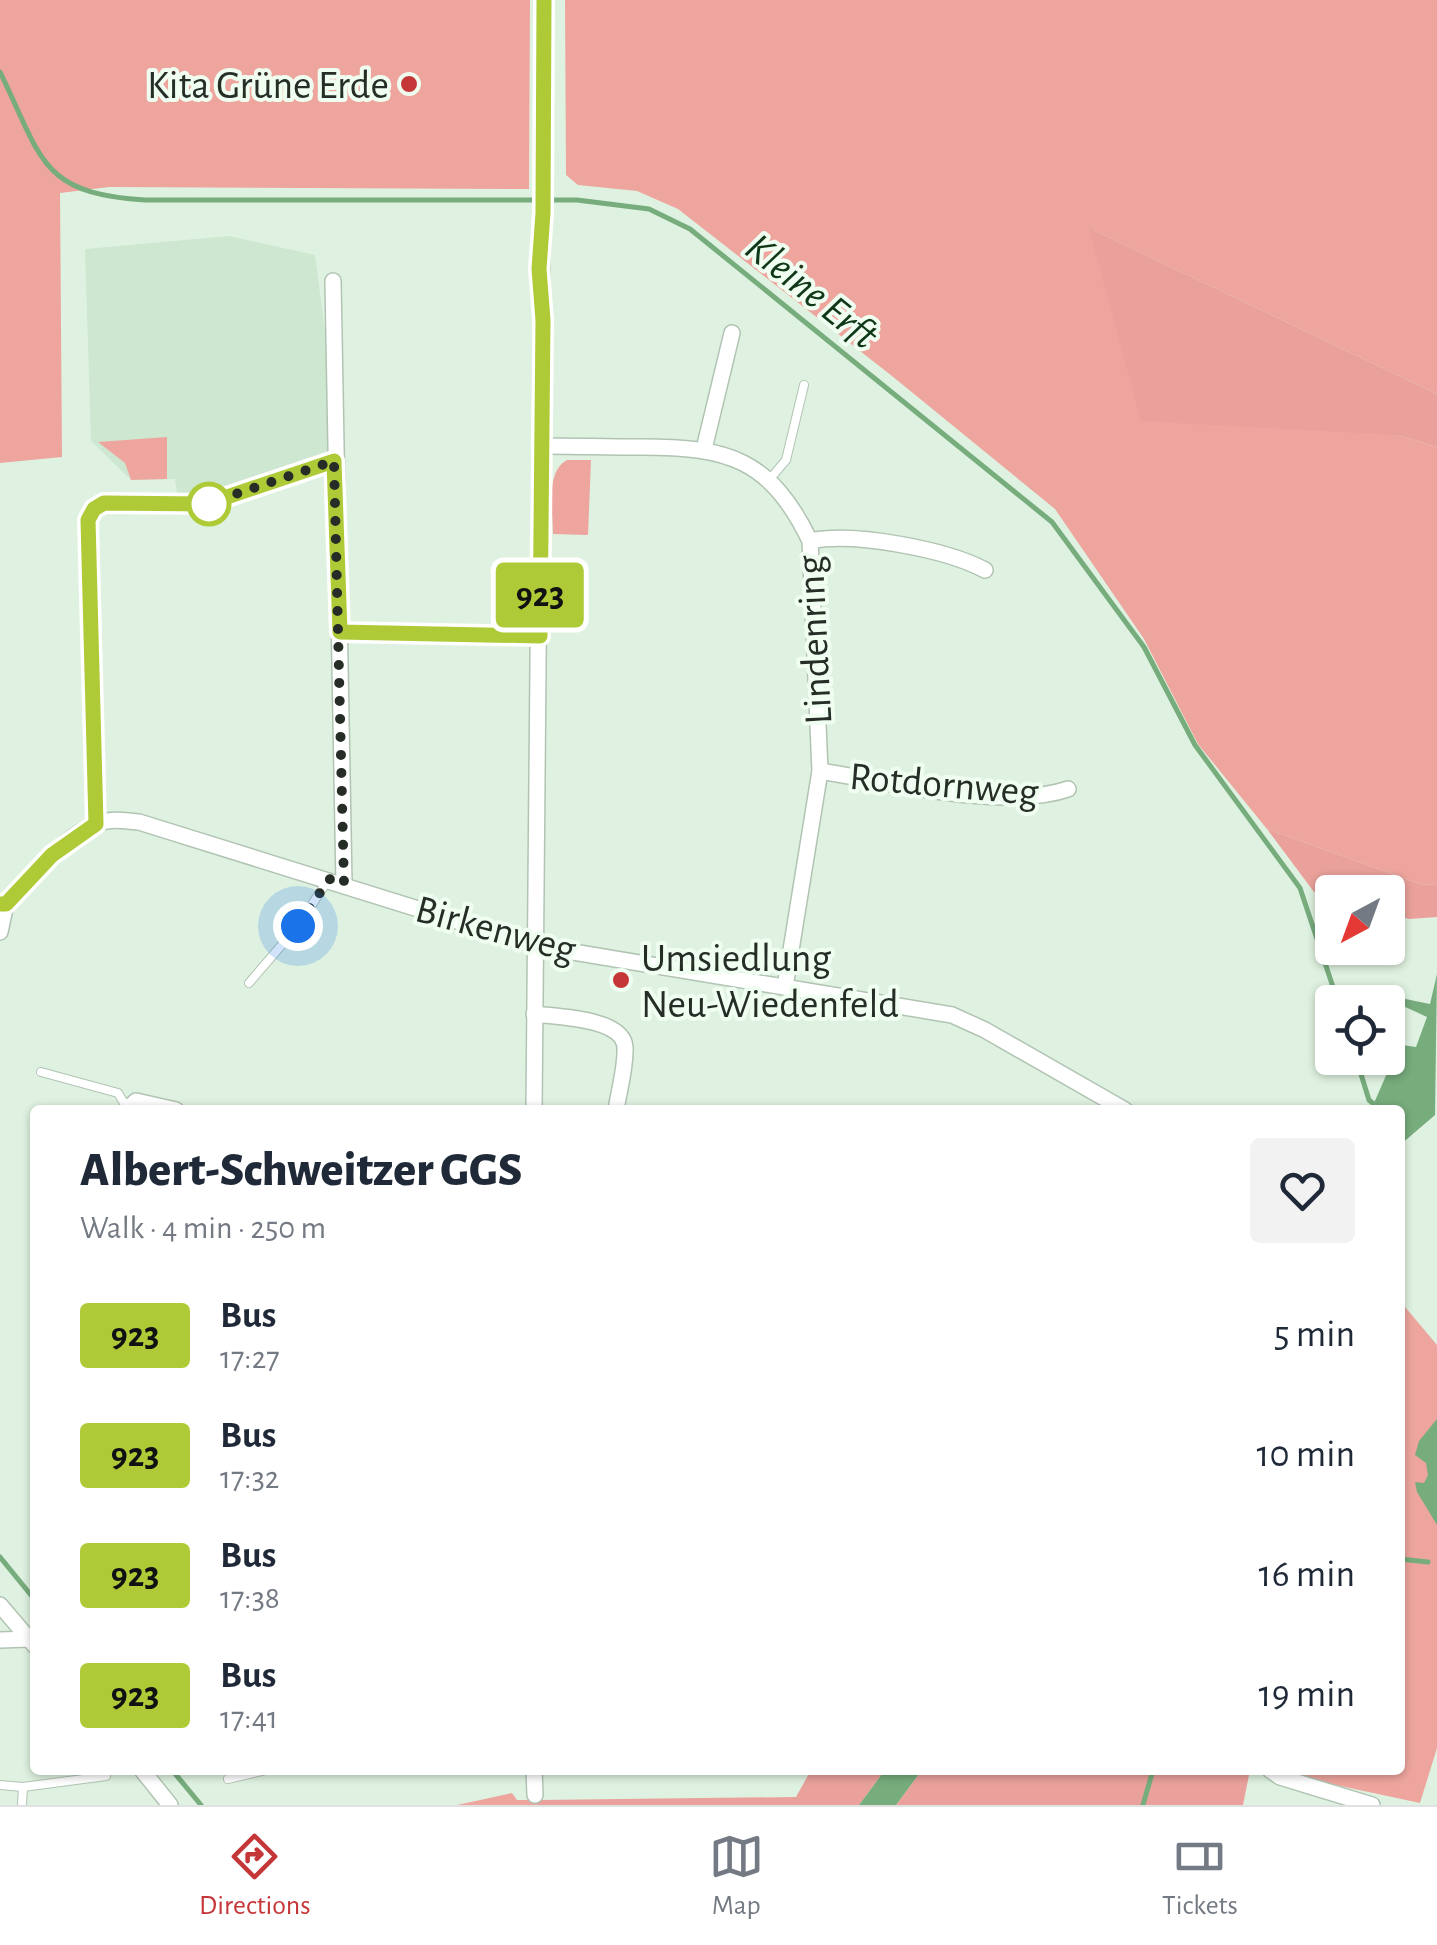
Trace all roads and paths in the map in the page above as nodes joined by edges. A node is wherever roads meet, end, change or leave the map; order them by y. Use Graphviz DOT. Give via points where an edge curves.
graph roads {
  1 [pos="544,0"];
  2 [pos="332,280"];
  3 [pos="732,332"];
  4 [pos="804,385"];
  5 [pos="540,446"];
  6 [pos="704,448"];
  7 [pos="334,461"];
  8 [pos="770,480"];
  9 [pos="810,541"];
  10 [pos="985,570"];
  11 [pos="340,632"];
  12 [pos="540,636"];
  13 [pos="820,771"];
  14 [pos="1068,789"];
  15 [pos="96,824"];
  16 [pos="337,881"];
  17 [pos="3,904"];
  18 [pos="0,932"];
  19 [pos="536,946"];
  20 [pos="249,983"];
  21 [pos="785,986"];
  22 [pos="534,1014"];
  23 [pos="41,1072"];
  24 [pos="124,1105"];
  25 [pos="534,1105"];
  26 [pos="617,1105"];
  27 [pos="1112,1105"];
  28 [pos="0,1605"];
  29 [pos="0,1640"];
  30 [pos="30,1640"];
  31 [pos="30,1642"];
  32 [pos="106,1775"];
  33 [pos="146,1775"];
  34 [pos="242,1775"];
  35 [pos="534,1775"];
  36 [pos="1277,1775"];
  37 [pos="228,1778"];
  38 [pos="0,1785"];
  39 [pos="23,1787"];
  40 [pos="535,1795"];
  41 [pos="22,1805"];
  42 [pos="170,1805"];
  43 [pos="1372,1805"];
  1 -- 5 [label="street"];
  2 -- 7 [label="street"];
  3 -- 6 [label="street"];
  4 -- 8 [label="lane" via="786,460"];
  5 -- 6 [label="street, Lindenring"];
  5 -- 12 [label="street"];
  6 -- 8 [label="street, Lindenring" via="732,456"];
  7 -- 11 [label="street"];
  7 -- 15 [label="street" via="206,504 104,503 94,509 88,520"];
  8 -- 9 [label="street, Lindenring" via="795,509"];
  9 -- 10 [label="street" via="837,536 962,558"];
  9 -- 13 [label="street, Lindenring"];
  11 -- 12 [label="street"];
  11 -- 16 [label="street"];
  12 -- 19 [label="street"];
  13 -- 14 [label="street, Rotdornweg" via="948,792 1042,798"];
  13 -- 21 [label="street, Lindenring"];
  15 -- 16 [label="street, Birkenweg" via="139,822"];
  15 -- 17 [label="street" via="52,855"];
  16 -- 19 [label="street, Birkenweg"];
  16 -- 20 [label="lane"];
  17 -- 18 [label="street"];
  19 -- 21 [label="street, Birkenweg"];
  19 -- 22 [label="street"];
  21 -- 27 [label="street, Birkenweg" via="952,1015"];
  22 -- 25 [label="street"];
  22 -- 26 [label="street" via="620,1032 625,1044"];
  23 -- 24 [label="lane" via="118,1093"];
  28 -- 30 [label="street"];
  29 -- 31 [label="street"];
  32 -- 39 [label="lane"];
  33 -- 42 [label="street"];
  34 -- 37 [label="lane"];
  35 -- 40 [label="street"];
  36 -- 43 [label="street"];
  38 -- 39 [label="lane"];
  39 -- 41 [label="lane"];
}
